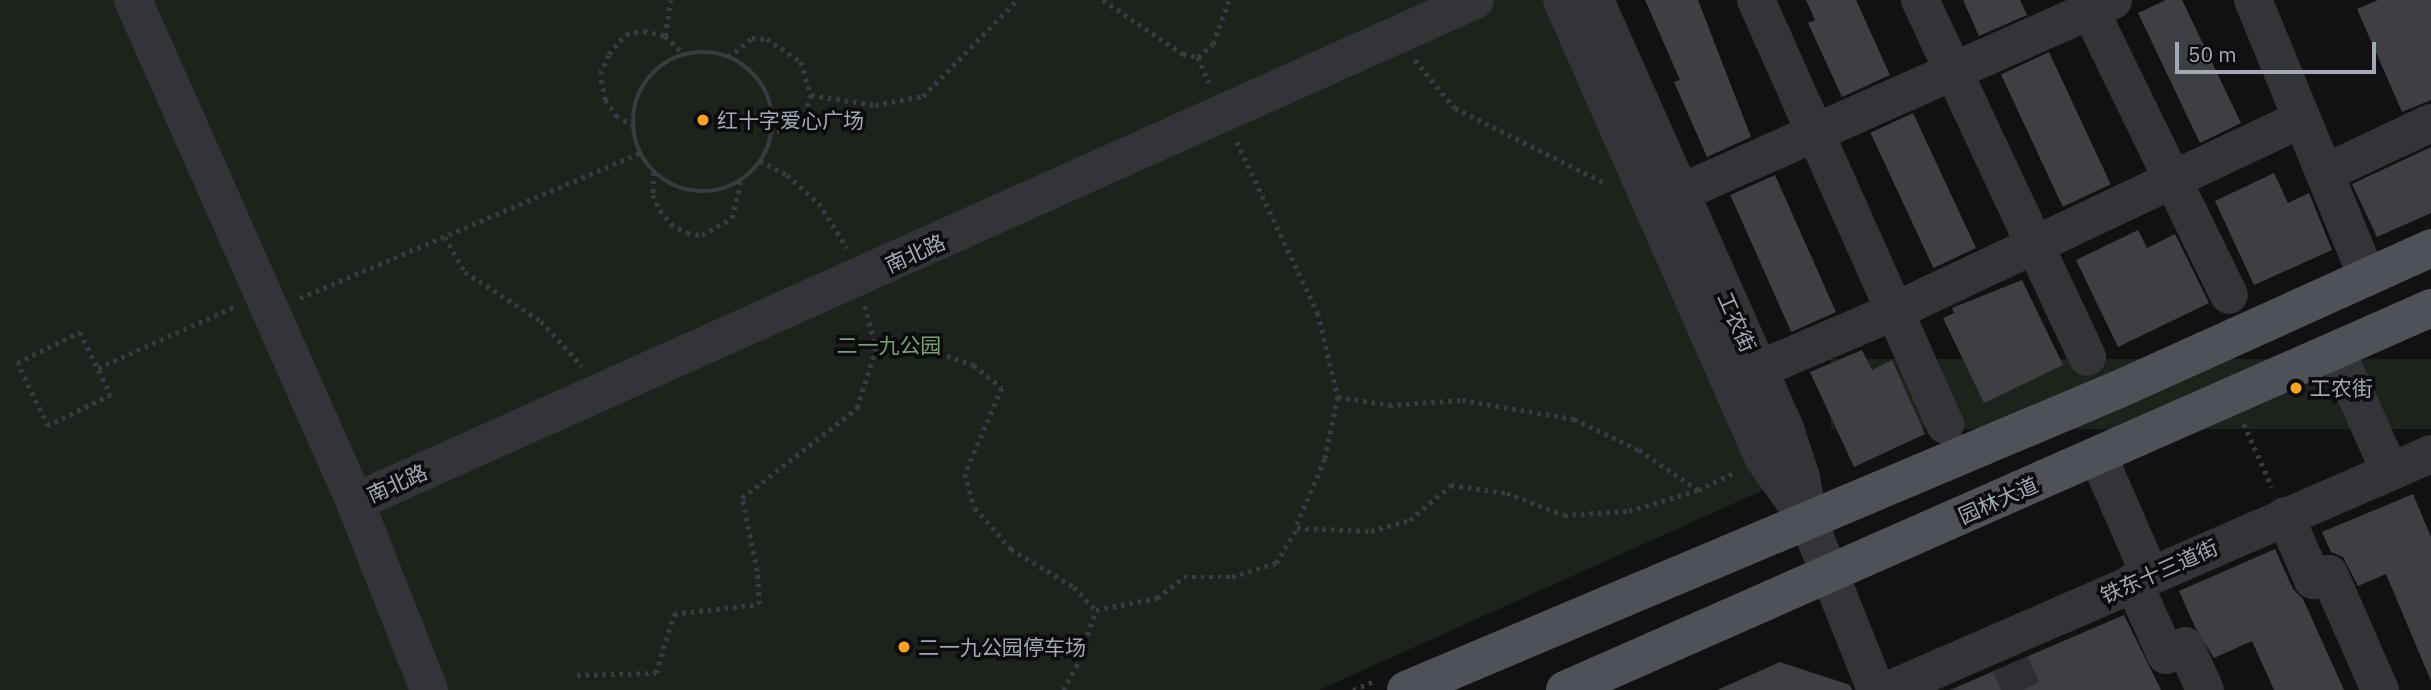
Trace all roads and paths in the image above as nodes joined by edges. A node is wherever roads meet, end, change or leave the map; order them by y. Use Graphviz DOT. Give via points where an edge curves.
graph roads {
  1 [pos="133,0"];
  2 [pos="671,0"];
  3 [pos="1017,0"];
  4 [pos="1103,0"];
  5 [pos="1229,0"];
  6 [pos="1475,0"];
  7 [pos="1562,0"];
  8 [pos="1595,0"];
  9 [pos="1756,0"];
  10 [pos="1920,0"];
  11 [pos="2253,0"];
  12 [pos="2096,4"];
  13 [pos="665,36"];
  14 [pos="1396,36"];
  15 [pos="685,55"];
  16 [pos="728,57"];
  17 [pos="1952,72"];
  18 [pos="811,95"];
  19 [pos="1223,115"];
  20 [pos="2301,119"];
  21 [pos="2431,123"];
  22 [pos="634,126"];
  23 [pos="772,133"];
  24 [pos="1816,135"];
  25 [pos="640,153"];
  26 [pos="760,161"];
  27 [pos="654,172"];
  28 [pos="2325,173"];
  29 [pos="2171,179"];
  30 [pos="740,182"];
  31 [pos="1667,199"];
  32 [pos="445,237"];
  33 [pos="2035,245"];
  34 [pos="2431,248"];
  35 [pos="2367,277"];
  36 [pos="858,278"];
  37 [pos="2229,295"];
  38 [pos="266,302"];
  39 [pos="2431,308"];
  40 [pos="1895,311"];
  41 [pos="876,347"];
  42 [pos="2336,350"];
  43 [pos="2087,357"];
  44 [pos="98,368"];
  45 [pos="1758,370"];
  46 [pos="590,396"];
  47 [pos="2232,396"];
  48 [pos="1338,397"];
  49 [pos="1945,425"];
  50 [pos="2098,456"];
  51 [pos="1763,458"];
  52 [pos="2417,469"];
  53 [pos="1698,490"];
  54 [pos="355,502"];
  55 [pos="2285,516"];
  56 [pos="1808,520"];
  57 [pos="1289,542"];
  58 [pos="1827,574"];
  59 [pos="2141,578"];
  60 [pos="1783,594"];
  61 [pos="1096,610"];
  62 [pos="577,675"];
  63 [pos="429,690"];
  64 [pos="1063,690"];
  65 [pos="1406,690"];
  66 [pos="1565,690"];
  67 [pos="1876,690"];
  68 [pos="1889,690"];
  69 [pos="2205,690"];
  70 [pos="2380,690"];
  1 -- 38 [label="street"];
  2 -- 13 [label="path"];
  3 -- 18 [label="path" via="923,96 875,105"];
  4 -- 5 [label="path" via="1183,54 1198,57 1213,44"];
  6 -- 14 [label="street, 南北路"];
  7 -- 31 [label="street"];
  8 -- 31 [label="street, 工农街"];
  9 -- 24 [label="street"];
  10 -- 17 [label="street"];
  11 -- 20 [label="street"];
  12 -- 17 [label="street"];
  12 -- 29 [label="street"];
  13 -- 15 [label="path"];
  13 -- 22 [label="path" via="626,34 600,74 606,100 617,117"];
  14 -- 19 [label="street, 南北路"];
  14 -- 31 [label="path" via="1455,108 1545,156"];
  15 -- 16 [label="path" via="700,51"];
  15 -- 22 [label="path" via="657,69 643,86"];
  16 -- 18 [label="path" via="752,38 767,39 801,62"];
  16 -- 23 [label="path" via="760,80 771,101"];
  17 -- 24 [label="street"];
  17 -- 33 [label="street"];
  18 -- 23 [label="path" via="805,114 789,129"];
  19 -- 36 [label="street, 南北路"];
  19 -- 48 [label="path" via="1318,313"];
  20 -- 28 [label="street"];
  20 -- 29 [label="street"];
  21 -- 28 [label="street"];
  22 -- 25 [label="path"];
  23 -- 26 [label="path"];
  24 -- 31 [label="street"];
  24 -- 40 [label="street"];
  25 -- 27 [label="path"];
  25 -- 32 [label="path"];
  26 -- 30 [label="path"];
  26 -- 36 [label="path" via="788,175 819,203 846,245"];
  27 -- 30 [label="path" via="695,191 718,190"];
  27 -- 30 [label="path" via="653,195 660,211 671,224 702,235 732,218"];
  28 -- 35 [label="street"];
  29 -- 33 [label="street"];
  29 -- 37 [label="street"];
  31 -- 45 [label="street, 工农街"];
  31 -- 51 [label="street"];
  32 -- 38 [label="path"];
  32 -- 46 [label="path" via="465,272 541,321 582,365"];
  33 -- 40 [label="street"];
  33 -- 43 [label="street"];
  34 -- 35 [label="main road"];
  35 -- 56 [label="main road" via="2117,390"];
  36 -- 41 [label="path"];
  36 -- 46 [label="street, 南北路"];
  38 -- 44 [label="path"];
  38 -- 54 [label="street"];
  39 -- 42 [label="main road, 园林大道"];
  40 -- 45 [label="street"];
  40 -- 49 [label="street"];
  41 -- 61 [label="path" via="939,353 974,365 1002,388 965,474 975,509 1011,549 1074,587"];
  41 -- 62 [label="path" via="857,408 742,498 759,604 674,614 656,673"];
  42 -- 47 [label="main road, 园林大道"];
  42 -- 52 [label="street"];
  44 -- 44 [label="path" via="111,395 48,426 17,363 80,332"];
  45 -- 56 [label="street, 工农街" via="1801,477"];
  46 -- 54 [label="street, 南北路"];
  47 -- 50 [label="main road, 园林大道"];
  47 -- 55 [label="path"];
  48 -- 53 [label="path" via="1389,405 1462,400 1574,419 1639,450"];
  48 -- 57 [label="path" via="1325,459"];
  50 -- 58 [label="main road, 园林大道"];
  50 -- 59 [label="street"];
  51 -- 53 [label="path"];
  51 -- 56 [label="street"];
  52 -- 55 [label="street, 铁东十三道街"];
  53 -- 57 [label="path" via="1629,511 1563,515 1507,493 1451,485 1410,520 1371,531 1297,528"];
  54 -- 63 [label="street"];
  55 -- 59 [label="street, 铁东十三道街"];
  55 -- 70 [label="street" via="2313,580 2329,574"];
  56 -- 58 [label="street, 工农街"];
  56 -- 60 [label="street" via="1807,567"];
  56 -- 65 [label="main road"];
  57 -- 61 [label="path" via="1276,563 1232,577 1184,577 1157,598"];
  58 -- 60 [label="main road, 园林大道"];
  58 -- 67 [label="street, 工农街"];
  59 -- 68 [label="street, 铁东十三道街" via="2005,653"];
  59 -- 69 [label="street" via="2166,655 2185,646"];
  60 -- 66 [label="main road, 园林大道"];
  61 -- 64 [label="path"];
}
